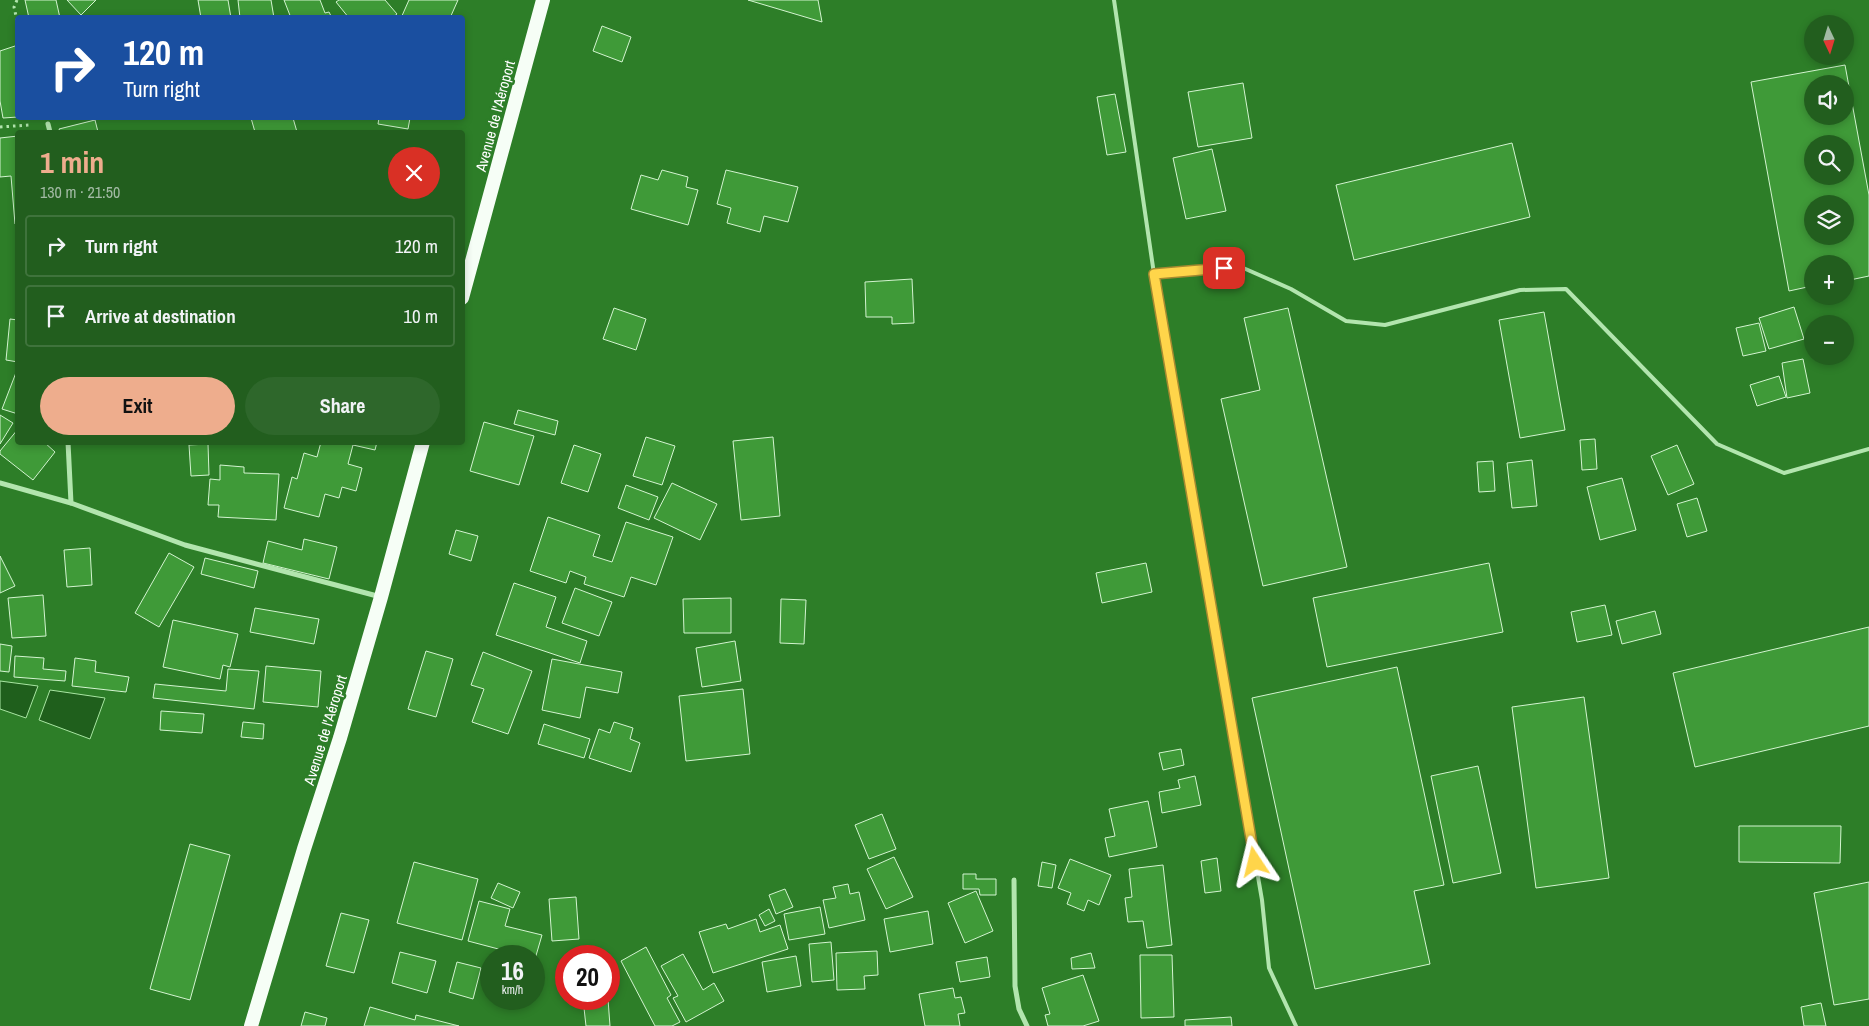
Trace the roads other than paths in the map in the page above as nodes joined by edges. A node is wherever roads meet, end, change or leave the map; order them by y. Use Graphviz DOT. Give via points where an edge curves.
graph roads {
  1 [pos="543,0"];
  2 [pos="1114,0"];
  3 [pos="48,124"];
  4 [pos="50,130"];
  5 [pos="1154,274"];
  6 [pos="465,287"];
  7 [pos="68,445"];
  8 [pos="422,445"];
  9 [pos="1869,449"];
  10 [pos="0,483"];
  11 [pos="71,503"];
  12 [pos="381,597"];
  13 [pos="1014,880"];
  14 [pos="252,1026"];
  15 [pos="1027,1026"];
  16 [pos="1296,1026"];
  1 -- 6 [label="highway, Avenue de l'Aéroport"];
  2 -- 5 [label="lane"];
  3 -- 4 [label="street"];
  5 -- 9 [label="lane" via="1241,267 1291,289 1346,321 1385,325 1520,290 1566,289 1717,444 1784,473"];
  5 -- 16 [label="lane" via="1262,900 1269,968"];
  7 -- 11 [label="street"];
  8 -- 12 [label="highway, Avenue de l'Aéroport"];
  10 -- 11 [label="street"];
  11 -- 12 [label="street" via="185,545"];
  12 -- 14 [label="highway, Avenue de l'Aéroport"];
  13 -- 15 [label="street" via="1015,986 1019,1009"];
}
